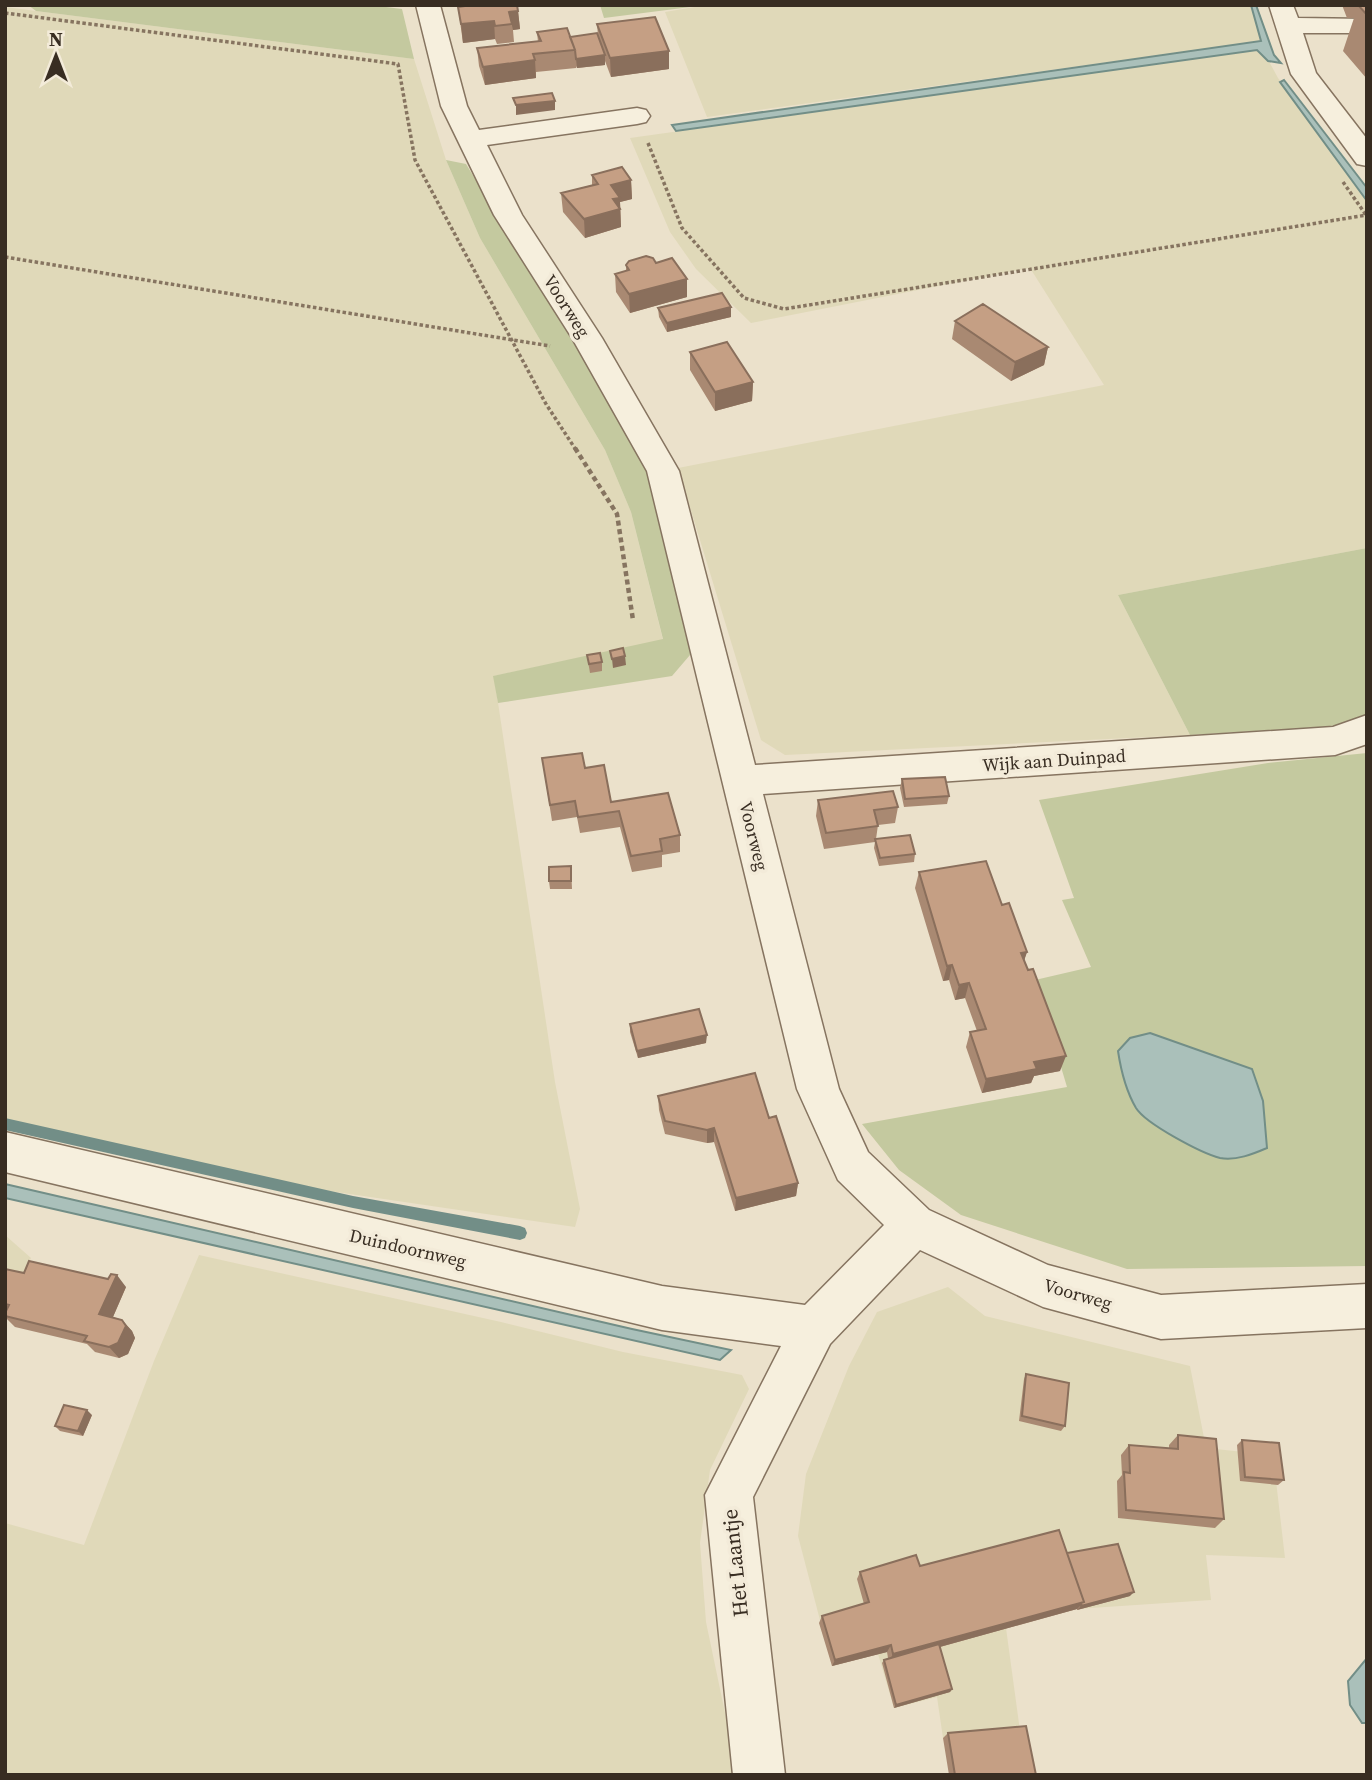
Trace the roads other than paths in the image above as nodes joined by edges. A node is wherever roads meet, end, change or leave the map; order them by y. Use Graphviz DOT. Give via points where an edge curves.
graph roads {
  1 [pos="428,5"];
  2 [pos="1284,15"];
  3 [pos="1367,26"];
  4 [pos="637,116"];
  5 [pos="470,139"];
  6 [pos="1367,158"];
  7 [pos="1367,729"];
  8 [pos="740,781"];
  9 [pos="5,1152"];
  10 [pos="914,1225"];
  11 [pos="1367,1306"];
  12 [pos="814,1328"];
  13 [pos="759,1775"];
  1 -- 5 [label="street, Voorweg" via="454,106"];
  2 -- 3 [label="street"];
  2 -- 6 [label="street" via="1304,74"];
  4 -- 5 [label="street"];
  5 -- 8 [label="street, Voorweg" via="508,215 596,353 663,471"];
  7 -- 8 [label="street, Wijk aan Duinpad" via="1335,741"];
  8 -- 10 [label="street, Voorweg" via="818,1089 853,1166"];
  9 -- 12 [label="street, Duindoornweg" via="662,1308"];
  10 -- 11 [label="street, Voorweg" via="1043,1285 1161,1318"];
  10 -- 12 [label="street, Het Laantje"];
  12 -- 13 [label="street, Het Laantje" via="729,1495"];
}
